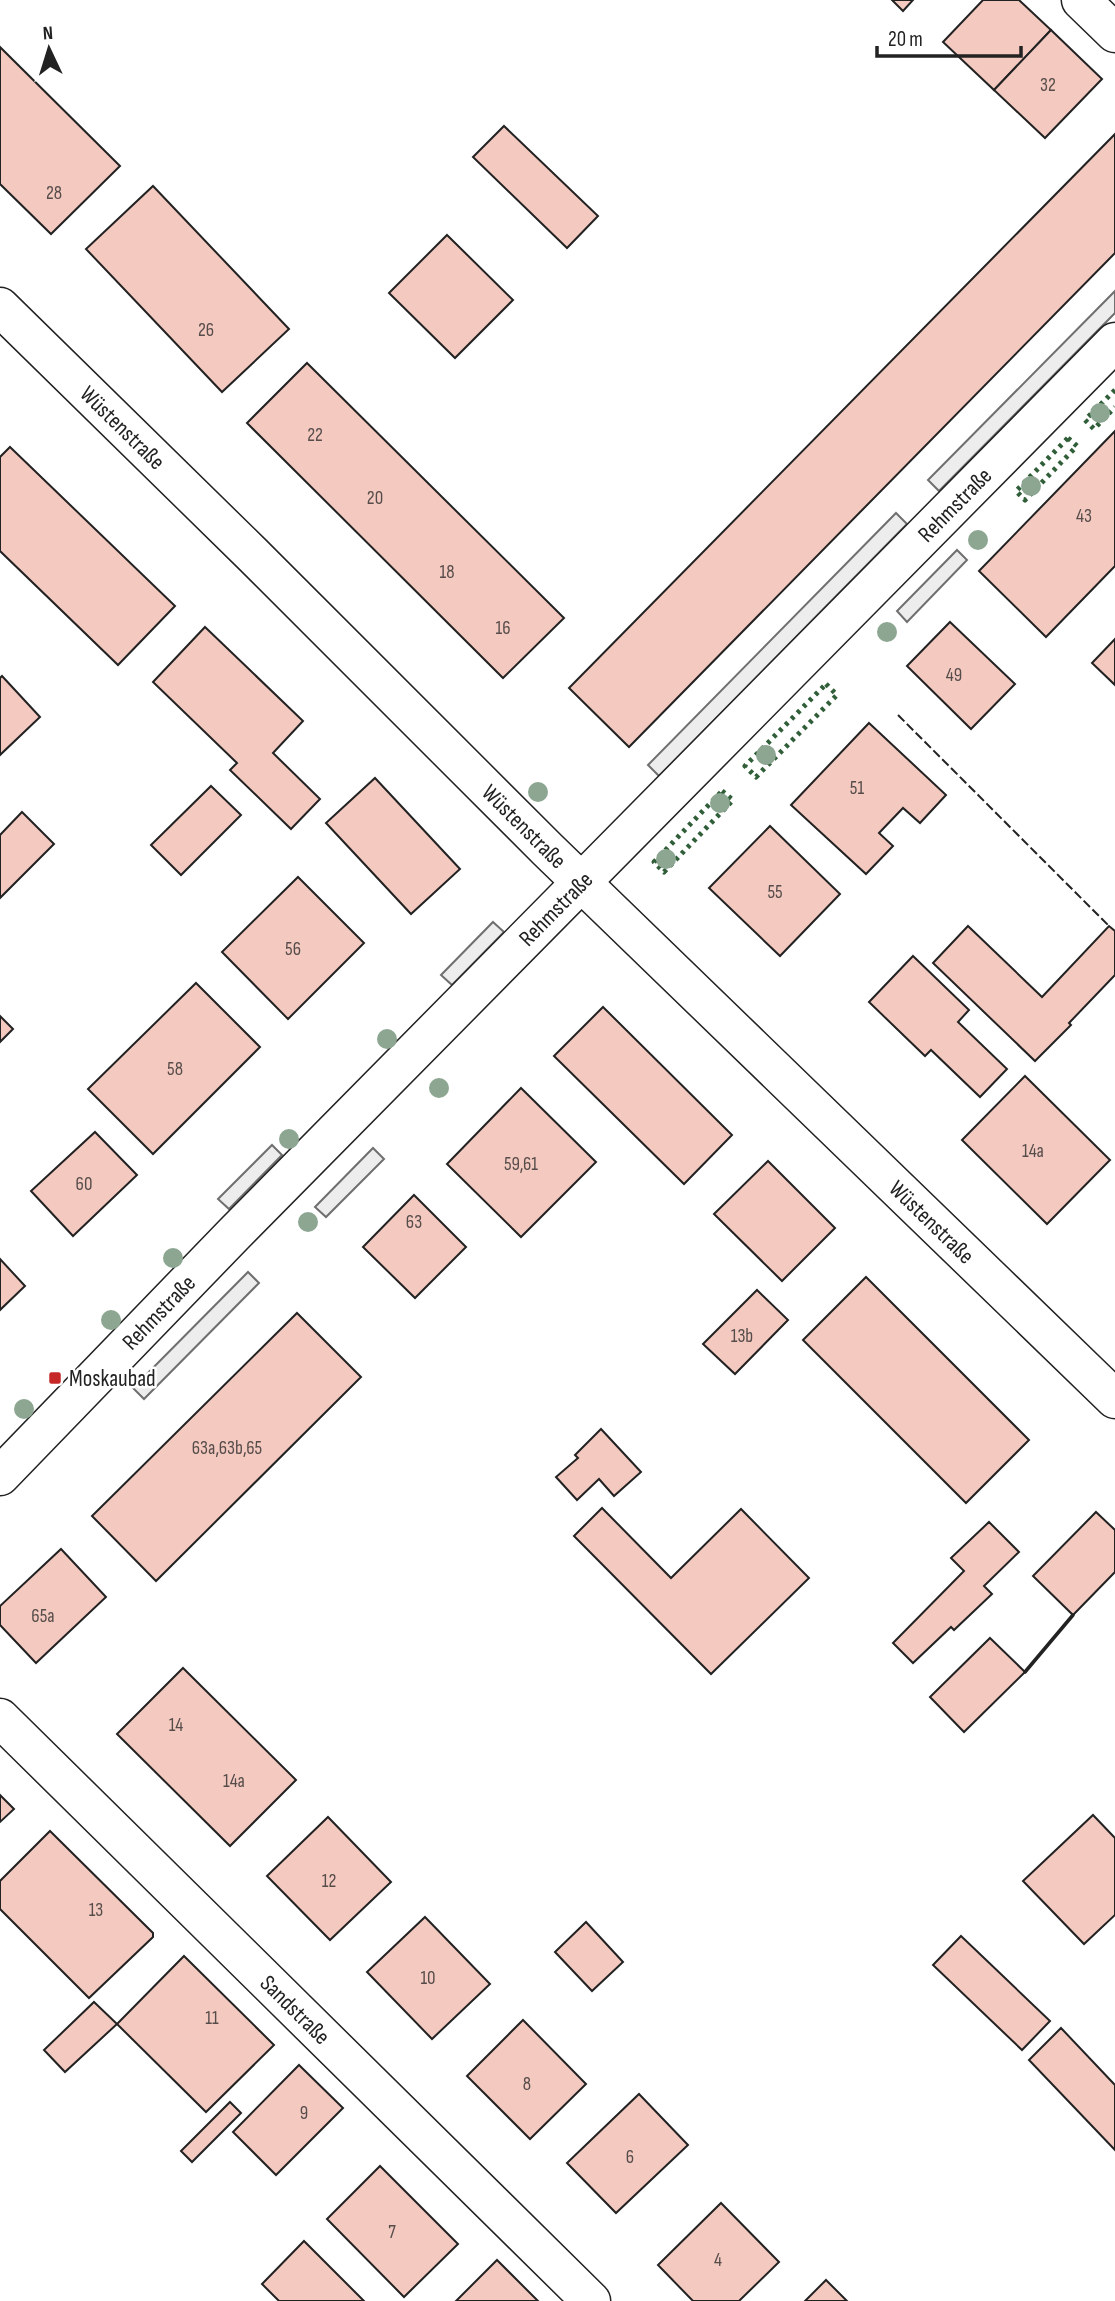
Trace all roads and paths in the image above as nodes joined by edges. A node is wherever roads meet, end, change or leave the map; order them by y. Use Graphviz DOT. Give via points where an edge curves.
graph roads {
  1 [pos="1081,0"];
  2 [pos="1115,33"];
  3 [pos="0,307"];
  4 [pos="1115,342"];
  5 [pos="582,882"];
  6 [pos="1115,1399"];
  7 [pos="0,1476"];
  8 [pos="0,1718"];
  9 [pos="591,2301"];
  1 -- 2 [label="street"];
  3 -- 5 [label="street, Wüstenstraße"];
  4 -- 5 [label="street, Rehmstraße"];
  5 -- 6 [label="street, Wüstenstraße"];
  5 -- 7 [label="street, Rehmstraße"];
  8 -- 9 [label="street, Sandstraße"];
}
